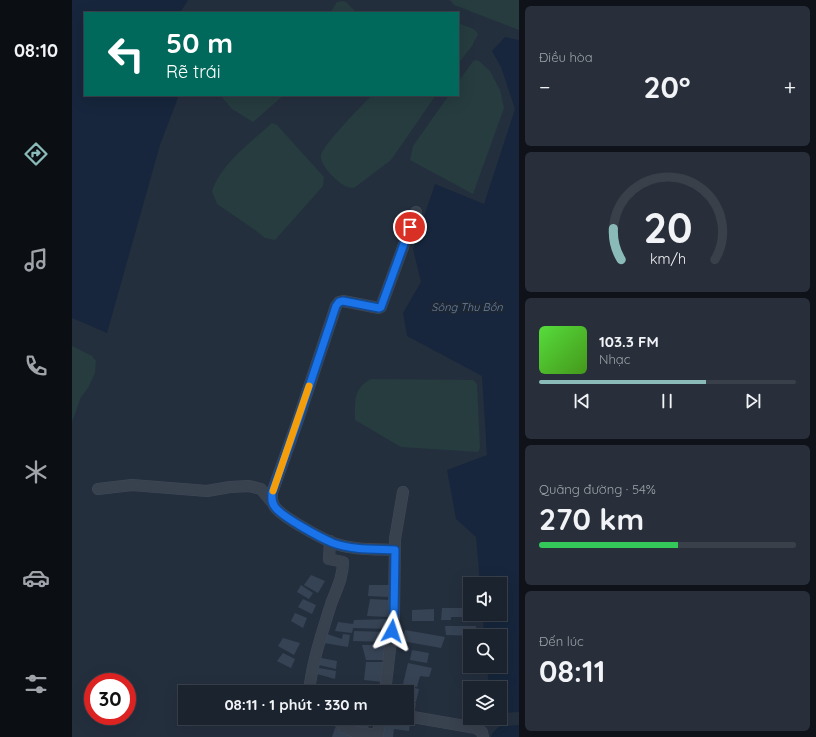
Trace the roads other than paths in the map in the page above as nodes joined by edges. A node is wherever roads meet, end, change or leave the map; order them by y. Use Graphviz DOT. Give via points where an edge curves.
graph roads {
  1 [pos="416,212"];
  2 [pos="98,489"];
  3 [pos="403,492"];
  4 [pos="271,501"];
  5 [pos="330,541"];
  6 [pos="395,550"];
  7 [pos="309,685"];
  8 [pos="386,685"];
  9 [pos="414,717"];
  10 [pos="342,725"];
  11 [pos="379,725"];
  12 [pos="377,736"];
  13 [pos="483,737"];
  1 -- 4 [label="street" via="381,307 343,301 336,306"];
  2 -- 4 [label="street" via="132,485 207,490 249,486 261,489"];
  3 -- 6 [label="street"];
  4 -- 5 [label="street" via="279,512"];
  5 -- 6 [label="street" via="353,547"];
  5 -- 7 [label="street" via="330,559 342,562 343,570 318,644"];
  6 -- 8 [label="street" via="394,615"];
  9 -- 13 [label="street" via="476,728 481,730"];
  10 -- 12 [label="street" via="356,732"];
  11 -- 12 [label="street"];
}
